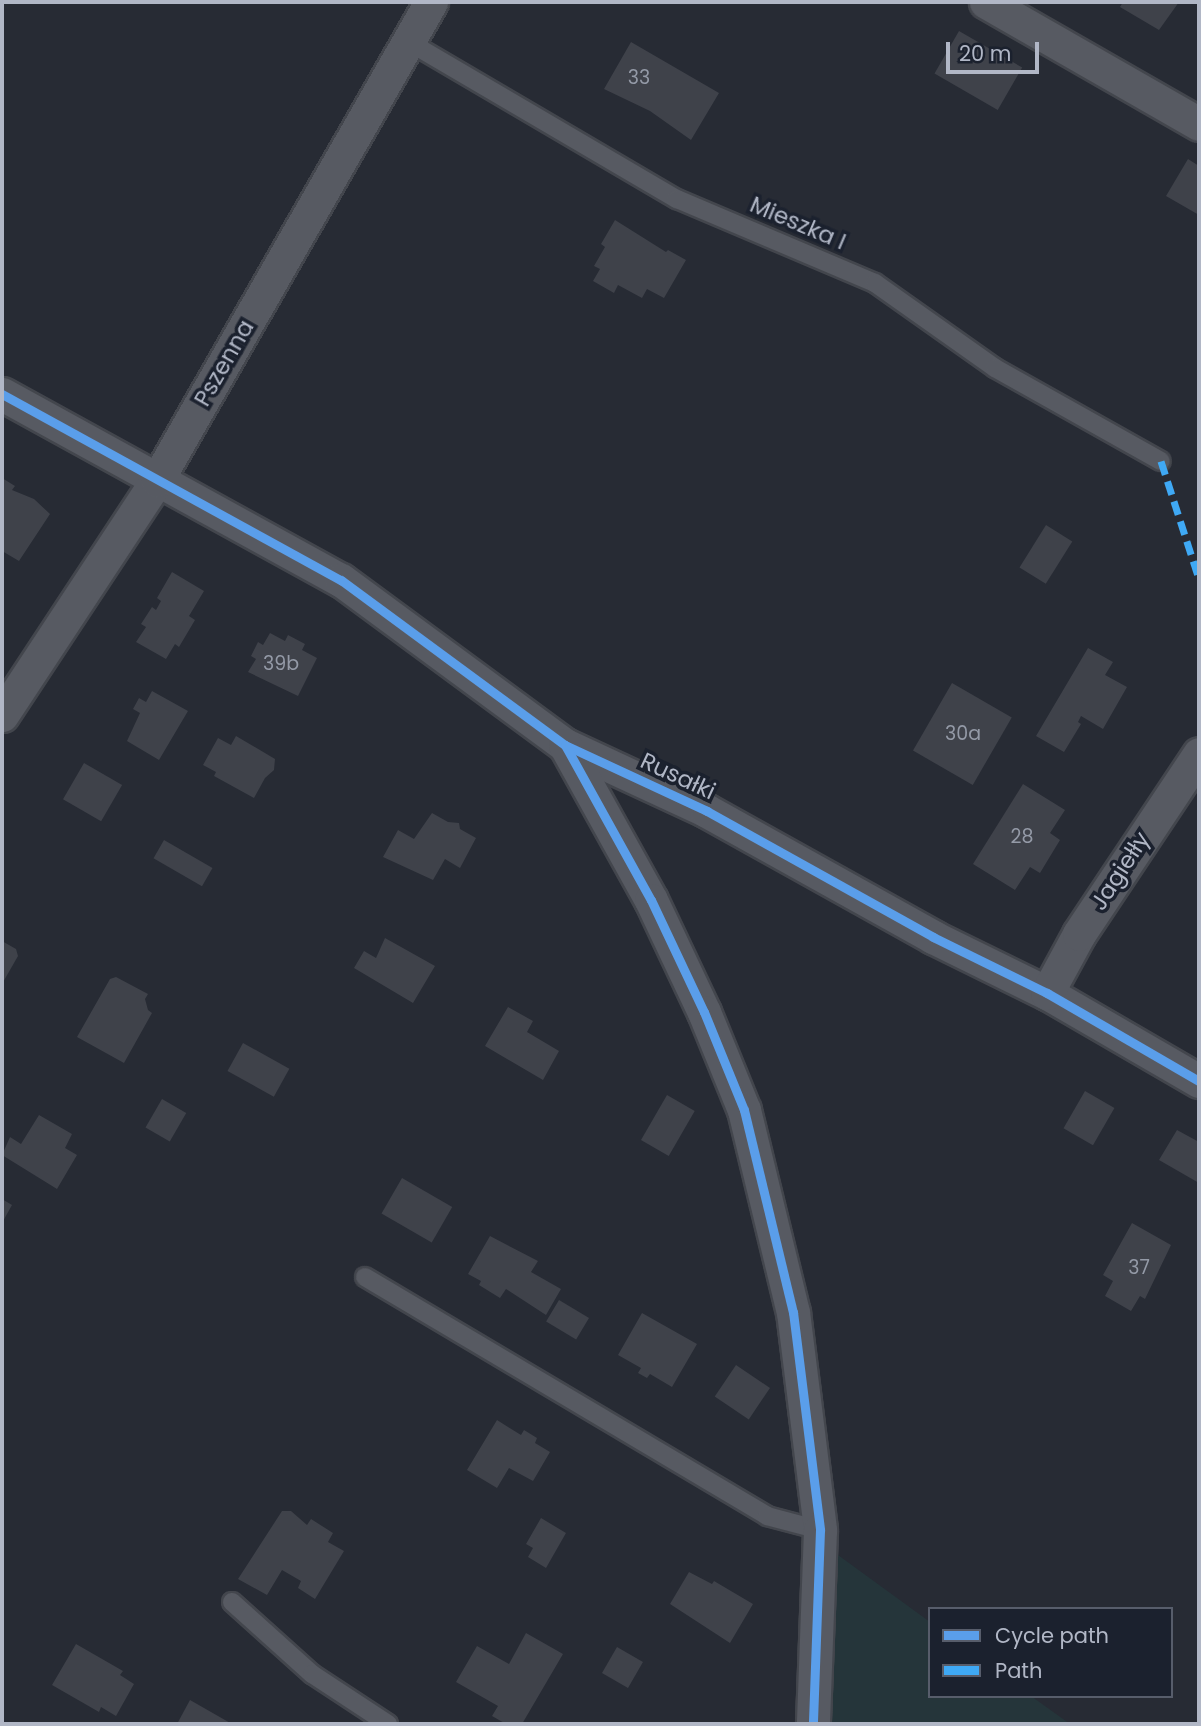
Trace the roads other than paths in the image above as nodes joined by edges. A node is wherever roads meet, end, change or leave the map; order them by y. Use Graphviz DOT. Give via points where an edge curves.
graph roads {
  1 [pos="431,2"];
  2 [pos="986,2"];
  3 [pos="409,43"];
  4 [pos="1199,124"];
  5 [pos="2,394"];
  6 [pos="1161,461"];
  7 [pos="157,480"];
  8 [pos="2,715"];
  9 [pos="565,745"];
  10 [pos="1199,754"];
  11 [pos="1047,993"];
  12 [pos="1199,1082"];
  13 [pos="365,1278"];
  14 [pos="820,1530"];
  15 [pos="232,1602"];
  16 [pos="388,1724"];
  17 [pos="813,1724"];
  1 -- 3 [label="street, Pszenna"];
  2 -- 4 [label="street"];
  3 -- 6 [label="lane, Mieszka I" via="677,199 875,283 995,368"];
  3 -- 7 [label="street, Pszenna"];
  5 -- 7 [label="street, Rusałki"];
  7 -- 8 [label="street, Pszenna"];
  7 -- 9 [label="street, Rusałki" via="341,580"];
  9 -- 11 [label="street, Rusałki" via="708,811 933,937"];
  9 -- 14 [label="street" via="651,900 744,1110 793,1312"];
  10 -- 11 [label="street, Jagiełły" via="1079,934"];
  11 -- 12 [label="street, Rusałki"];
  13 -- 14 [label="lane" via="767,1516"];
  14 -- 17 [label="street"];
  15 -- 16 [label="lane" via="312,1674"];
}
